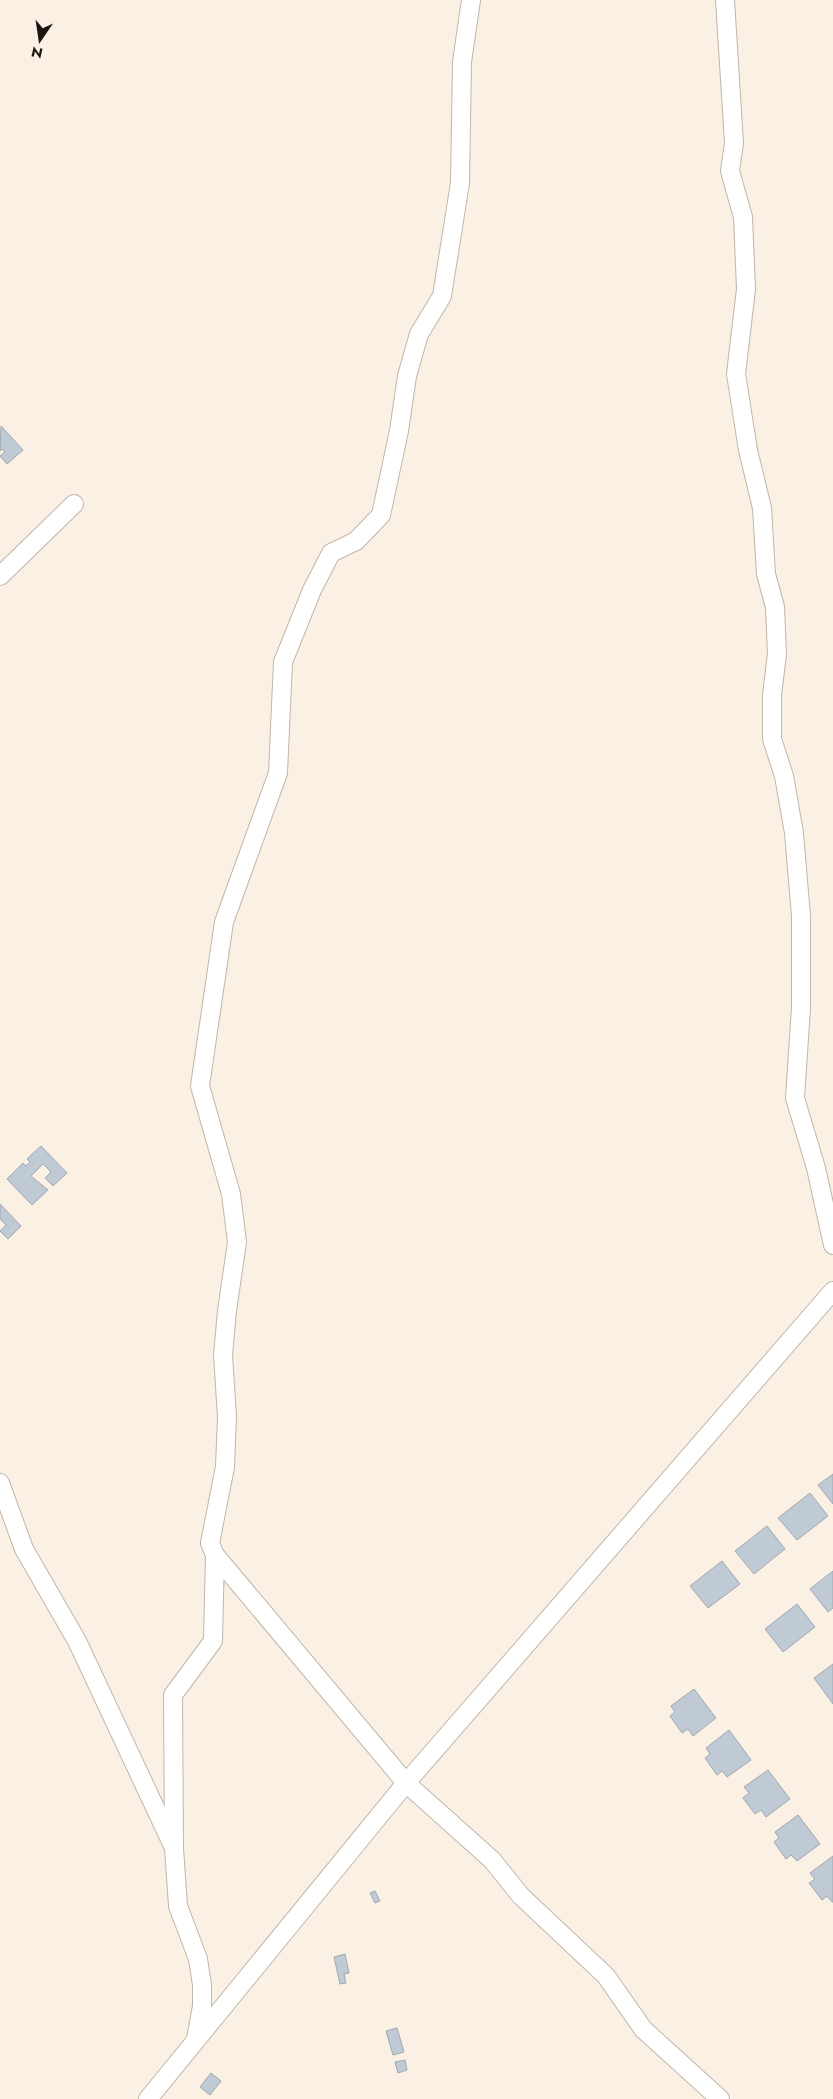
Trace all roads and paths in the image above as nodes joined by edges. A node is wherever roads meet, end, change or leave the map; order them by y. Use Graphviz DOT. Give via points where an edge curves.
graph roads {
  1 [pos="471,0"];
  2 [pos="725,0"];
  3 [pos="74,504"];
  4 [pos="0,576"];
  5 [pos="833,1245"];
  6 [pos="833,1291"];
  7 [pos="0,1483"];
  8 [pos="215,1555"];
  9 [pos="406,1784"];
  10 [pos="174,1848"];
  11 [pos="196,2040"];
  12 [pos="148,2099"];
  13 [pos="720,2099"];
  1 -- 8 [label="street" via="462,62 460,184 442,296 419,334 407,376 381,515 356,541 331,553 282,662 278,773 224,922 200,1086 231,1194 237,1242 223,1355 227,1417 225,1467 210,1543"];
  2 -- 5 [label="street" via="734,143 730,171 743,217 746,289 736,374 748,450 762,508 766,574 775,607 778,654 772,695 772,739 784,776 794,833 801,916 802,1008 795,1098 816,1168"];
  3 -- 4 [label="street"];
  6 -- 9 [label="street"];
  7 -- 10 [label="street" via="24,1548 78,1641"];
  8 -- 9 [label="street"];
  8 -- 10 [label="street" via="213,1641 173,1694"];
  9 -- 11 [label="street"];
  9 -- 13 [label="street" via="492,1860 520,1896 606,1976 644,2029"];
  10 -- 11 [label="street" via="178,1906 198,1959 202,1985"];
  11 -- 12 [label="street"];
}
